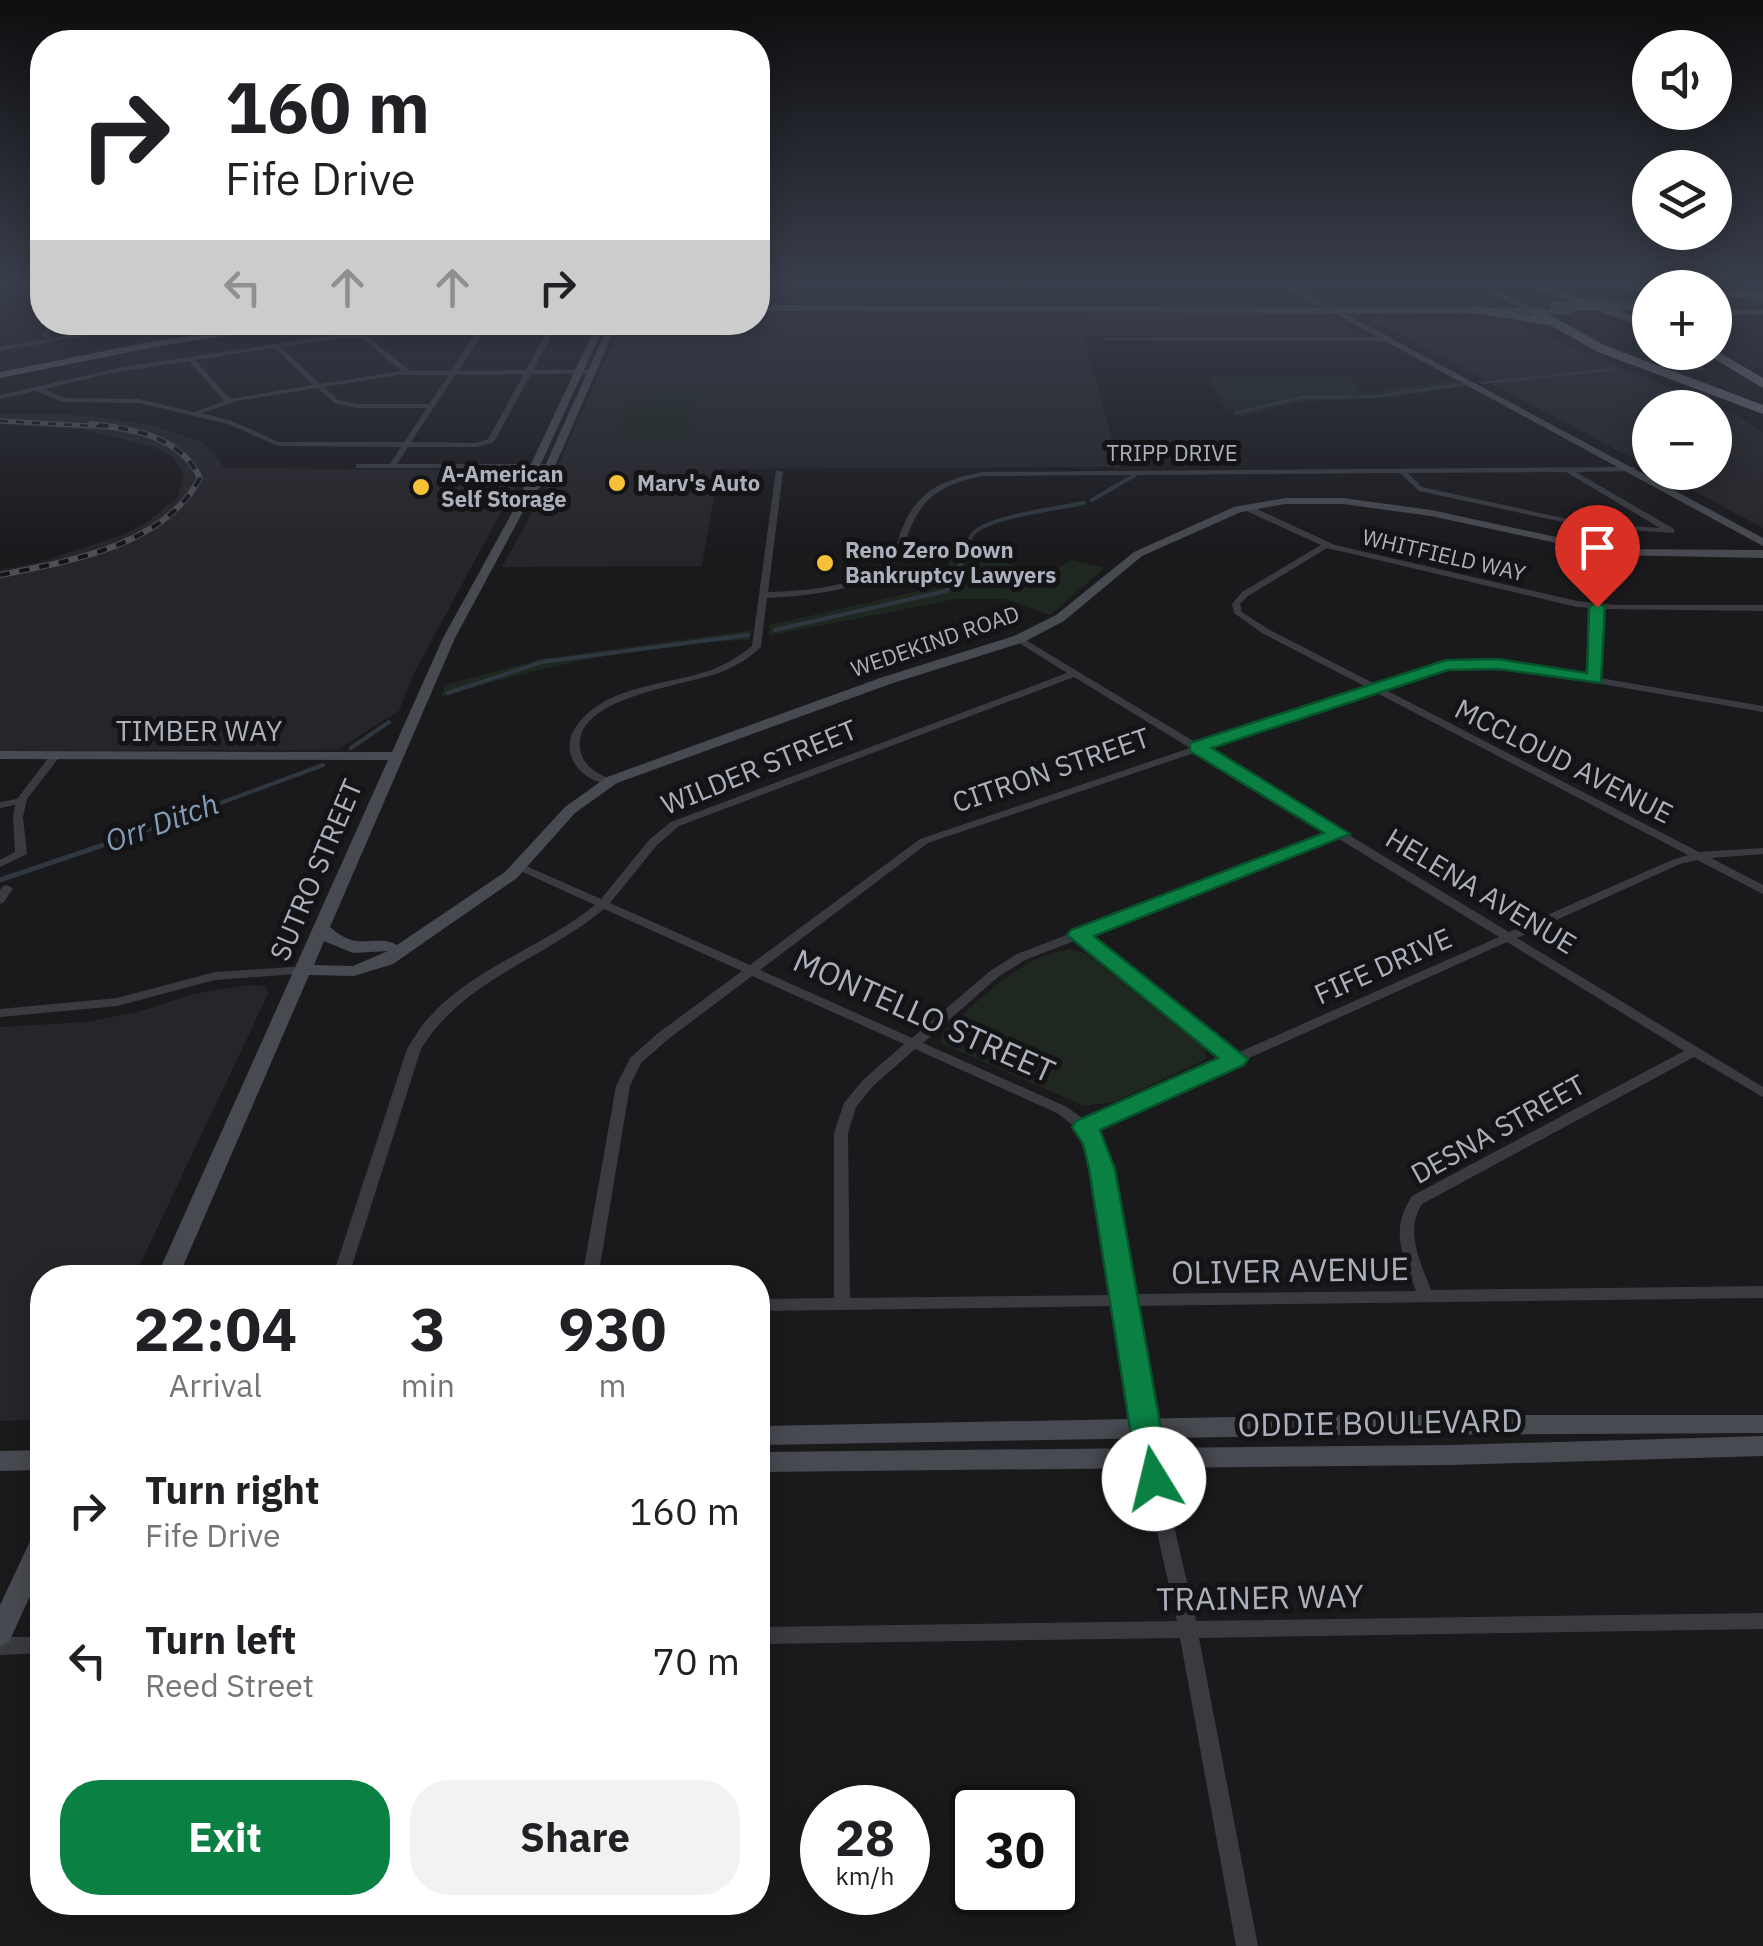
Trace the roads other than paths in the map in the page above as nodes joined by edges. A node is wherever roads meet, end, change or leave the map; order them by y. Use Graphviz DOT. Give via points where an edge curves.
graph roads {
  1 [pos="113,371"];
  2 [pos="201,371"];
  3 [pos="302,371"];
  4 [pos="1448,371"];
  5 [pos="1664,371"];
  6 [pos="1741,371"];
  7 [pos="407,372"];
  8 [pos="454,372"];
  9 [pos="528,372"];
  10 [pos="579,372"];
  11 [pos="593,372"];
  12 [pos="1763,384"];
  13 [pos="318,386"];
  14 [pos="36,388"];
  15 [pos="0,397"];
  16 [pos="228,401"];
  17 [pos="432,406"];
  18 [pos="1763,410"];
  19 [pos="194,414"];
  20 [pos="406,445"];
  21 [pos="358,466"];
  22 [pos="392,466"];
  23 [pos="535,466"];
  24 [pos="550,466"];
  25 [pos="1567,469"];
  26 [pos="1632,469"];
  27 [pos="1401,470"];
  28 [pos="779,472"];
  29 [pos="1671,490"];
  30 [pos="529,491"];
  31 [pos="1246,507"];
  32 [pos="1743,529"];
  33 [pos="1763,535"];
  34 [pos="1763,544"];
  35 [pos="1326,545"];
  36 [pos="1735,554"];
  37 [pos="1763,554"];
  38 [pos="764,594"];
  39 [pos="1597,607"];
  40 [pos="1763,608"];
  41 [pos="1019,639"];
  42 [pos="1075,672"];
  43 [pos="1595,680"];
  44 [pos="1372,687"];
  45 [pos="1763,709"];
  46 [pos="1197,747"];
  47 [pos="0,755"];
  48 [pos="56,755"];
  49 [pos="398,756"];
  50 [pos="608,782"];
  51 [pos="21,801"];
  52 [pos="0,805"];
  53 [pos="1340,834"];
  54 [pos="1763,851"];
  55 [pos="1698,856"];
  56 [pos="0,864"];
  57 [pos="520,868"];
  58 [pos="1763,890"];
  59 [pos="602,904"];
  60 [pos="323,930"];
  61 [pos="420,934"];
  62 [pos="1078,935"];
  63 [pos="1508,937"];
  64 [pos="389,946"];
  65 [pos="306,970"];
  66 [pos="749,972"];
  67 [pos="0,1013"];
  68 [pos="914,1044"];
  69 [pos="1694,1051"];
  70 [pos="1236,1059"];
  71 [pos="1763,1093"];
  72 [pos="1085,1127"];
  73 [pos="173,1265"];
  74 [pos="344,1265"];
  75 [pos="592,1265"];
  76 [pos="1763,1292"];
  77 [pos="1426,1296"];
  78 [pos="1126,1300"];
  79 [pos="842,1304"];
  80 [pos="770,1305"];
  81 [pos="1763,1424"];
  82 [pos="1146,1428"];
  83 [pos="770,1436"];
  84 [pos="1763,1446"];
  85 [pos="1150,1459"];
  86 [pos="30,1460"];
  87 [pos="0,1461"];
  88 [pos="770,1462"];
  89 [pos="30,1569"];
  90 [pos="1763,1621"];
  91 [pos="1188,1628"];
  92 [pos="0,1634"];
  93 [pos="770,1636"];
  94 [pos="30,1645"];
  95 [pos="0,1646"];
  96 [pos="1247,1946"];
  1 -- 14 [label="street"];
  2 -- 16 [label="street"];
  3 -- 13 [label="street"];
  4 -- 26 [label="main road"];
  5 -- 18 [label="highway"];
  6 -- 12 [label="highway"];
  7 -- 8 [label="street"];
  7 -- 13 [label="street"];
  8 -- 9 [label="street"];
  8 -- 17 [label="street"];
  9 -- 10 [label="street"];
  9 -- 20 [label="street" via="485,444"];
  10 -- 11 [label="street"];
  10 -- 23 [label="main road, SUTRO STREET"];
  11 -- 24 [label="main road, SUTRO STREET"];
  13 -- 16 [label="street"];
  13 -- 17 [label="street" via="342,404"];
  14 -- 15 [label="street"];
  14 -- 19 [label="street" via="63,400 132,401"];
  16 -- 19 [label="street"];
  17 -- 20 [label="street"];
  19 -- 20 [label="street" via="237,424 278,444"];
  20 -- 22 [label="street"];
  21 -- 22 [label="street"];
  22 -- 23 [label="street"];
  23 -- 24 [label="street"];
  23 -- 30 [label="main road, SUTRO STREET"];
  24 -- 30 [label="main road, SUTRO STREET"];
  25 -- 26 [label="street, TRIPP DRIVE"];
  25 -- 27 [label="street, TRIPP DRIVE"];
  25 -- 27 [label="street" via="1671,531 1586,524 1418,489"];
  27 -- 38 [label="street, TRIPP DRIVE" via="982,474 927,492 896,556 878,572 796,593"];
  28 -- 38 [label="street"];
  29 -- 32 [label="main road"];
  30 -- 49 [label="main road, SUTRO STREET" via="449,638"];
  31 -- 35 [label="street, WHITFIELD WAY"];
  31 -- 36 [label="main road, WEDEKIND ROAD" via="1343,501 1612,552"];
  31 -- 41 [label="main road, WEDEKIND ROAD" via="1138,554 1060,618"];
  32 -- 33 [label="main road"];
  32 -- 34 [label="main road"];
  34 -- 36 [label="main road, WEDEKIND ROAD"];
  35 -- 39 [label="street, WHITFIELD WAY"];
  35 -- 44 [label="street, MCCLOUD AVENUE" via="1245,594 1236,608 1251,623"];
  36 -- 37 [label="main road, WEDEKIND ROAD"];
  38 -- 50 [label="street" via="759,641 750,654 612,702 582,721 575,734 577,760 585,772"];
  39 -- 40 [label="street, WHITFIELD WAY"];
  39 -- 43 [label="street"];
  41 -- 42 [label="street, HELENA AVENUE"];
  41 -- 50 [label="main road, WEDEKIND ROAD"];
  42 -- 46 [label="street, HELENA AVENUE"];
  42 -- 59 [label="street, WILDER STREET" via="690,816 654,839"];
  43 -- 44 [label="street, CITRON STREET" via="1471,663"];
  43 -- 45 [label="street, CITRON STREET"];
  44 -- 46 [label="street, CITRON STREET"];
  44 -- 55 [label="street, MCCLOUD AVENUE"];
  46 -- 53 [label="street, HELENA AVENUE"];
  46 -- 66 [label="street, CITRON STREET" via="924,842"];
  47 -- 48 [label="main road, TIMBER WAY"];
  48 -- 49 [label="main road, TIMBER WAY"];
  48 -- 51 [label="street"];
  49 -- 60 [label="main road, SUTRO STREET"];
  50 -- 57 [label="main road, WEDEKIND ROAD" via="570,810"];
  51 -- 52 [label="street"];
  51 -- 56 [label="street" via="23,848"];
  53 -- 62 [label="street"];
  53 -- 63 [label="street, HELENA AVENUE"];
  54 -- 55 [label="street, FIFE DRIVE"];
  55 -- 58 [label="street, MCCLOUD AVENUE"];
  55 -- 63 [label="street, FIFE DRIVE"];
  57 -- 59 [label="street, MONTELLO STREET"];
  57 -- 61 [label="main road, WEDEKIND ROAD"];
  59 -- 66 [label="street, MONTELLO STREET"];
  59 -- 74 [label="street, WILDER STREET" via="454,1002 420,1037"];
  60 -- 64 [label="main road" via="353,949"];
  60 -- 65 [label="main road, SUTRO STREET"];
  61 -- 64 [label="main road, WEDEKIND ROAD"];
  61 -- 65 [label="main road, WEDEKIND ROAD" via="370,967"];
  62 -- 68 [label="street" via="1006,966"];
  62 -- 70 [label="street"];
  63 -- 69 [label="street, HELENA AVENUE"];
  63 -- 70 [label="street, FIFE DRIVE"];
  64 -- 65 [label="main road, WEDEKIND ROAD"];
  65 -- 67 [label="street, WEDEKIND ROAD" via="227,974 117,1002"];
  65 -- 73 [label="main road, SUTRO STREET"];
  66 -- 68 [label="street, MONTELLO STREET"];
  66 -- 75 [label="street, CITRON STREET" via="647,1049 628,1074"];
  68 -- 72 [label="street, MONTELLO STREET" via="1062,1110"];
  68 -- 79 [label="street" via="868,1084 844,1120"];
  69 -- 71 [label="street, HELENA AVENUE"];
  69 -- 77 [label="street, DESNA STREET" via="1417,1200 1404,1229"];
  70 -- 72 [label="street, FIFE DRIVE"];
  72 -- 78 [label="street" via="1102,1169"];
  76 -- 77 [label="street, OLIVER AVENUE"];
  77 -- 78 [label="street, OLIVER AVENUE"];
  78 -- 79 [label="street, OLIVER AVENUE"];
  78 -- 82 [label="street"];
  79 -- 80 [label="street, OLIVER AVENUE"];
  81 -- 82 [label="main road, ODDIE BOULEVARD"];
  82 -- 83 [label="main road, ODDIE BOULEVARD"];
  82 -- 85 [label="street"];
  84 -- 85 [label="main road, ODDIE BOULEVARD"];
  85 -- 88 [label="main road, ODDIE BOULEVARD"];
  85 -- 91 [label="street"];
  86 -- 87 [label="main road"];
  89 -- 92 [label="main road"];
  90 -- 91 [label="street, TRAINER WAY"];
  91 -- 93 [label="street, TRAINER WAY"];
  91 -- 96 [label="street"];
  94 -- 95 [label="street"];
}
